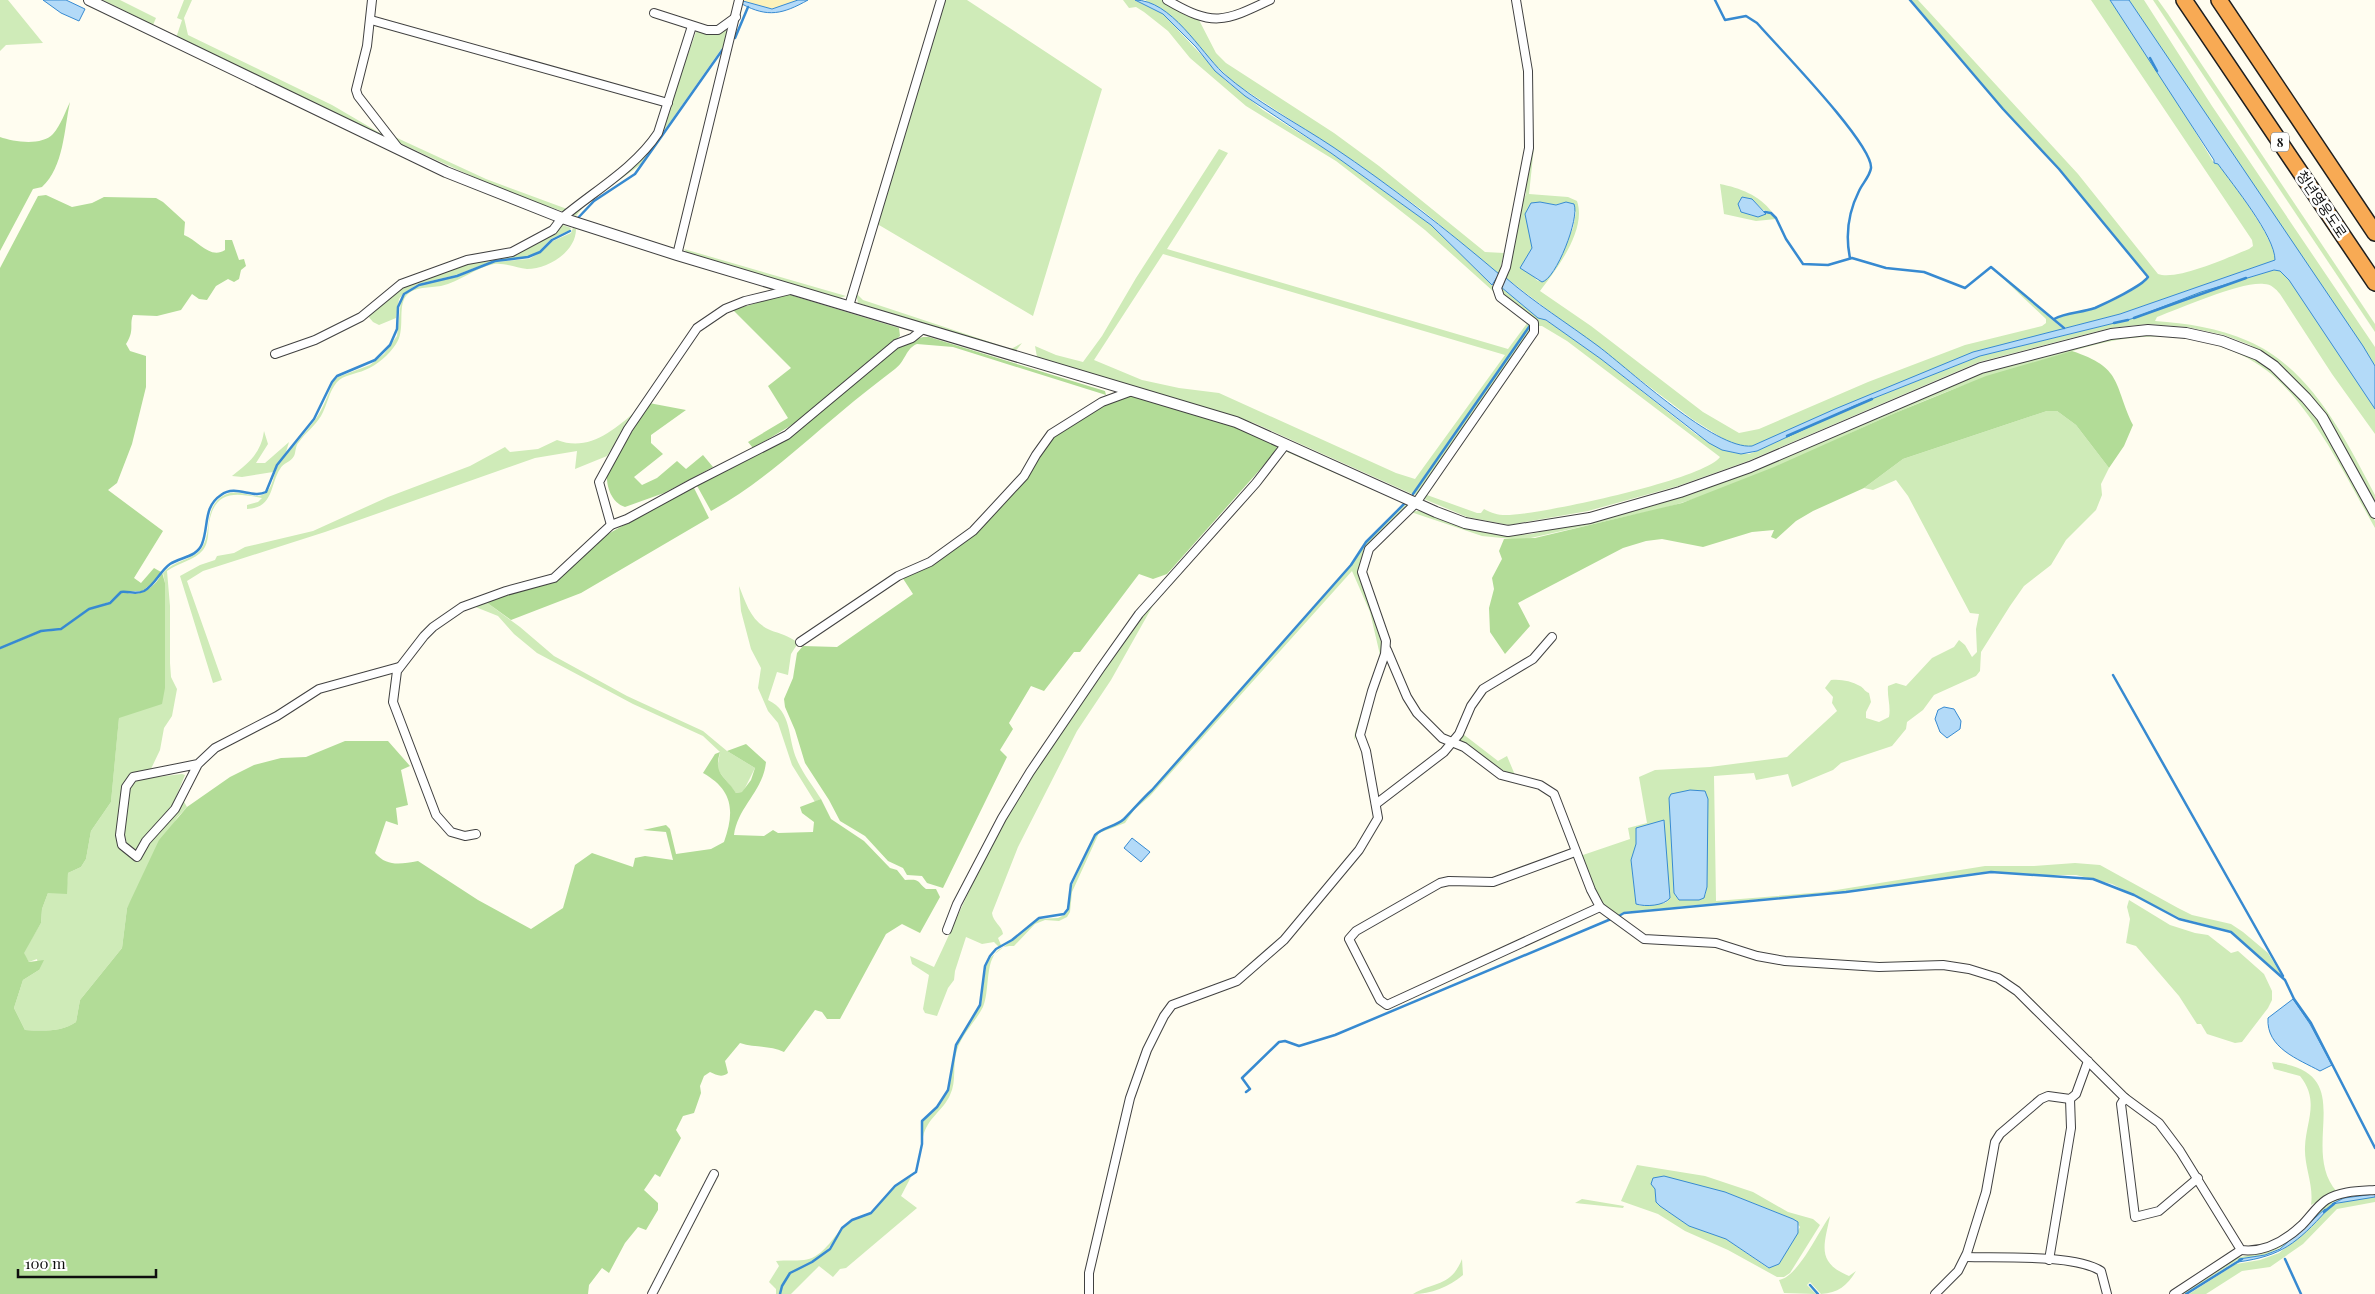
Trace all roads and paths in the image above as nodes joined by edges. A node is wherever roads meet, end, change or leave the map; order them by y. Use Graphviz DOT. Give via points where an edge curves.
graph roads {
  1 [pos="90,0"];
  2 [pos="372,0"];
  3 [pos="941,0"];
  4 [pos="1167,0"];
  5 [pos="1270,0"];
  6 [pos="1516,0"];
  7 [pos="2184,0"];
  8 [pos="2218,0"];
  9 [pos="739,4"];
  10 [pos="654,13"];
  11 [pos="736,17"];
  12 [pos="371,20"];
  13 [pos="692,26"];
  14 [pos="668,103"];
  15 [pos="399,149"];
  16 [pos="562,218"];
  17 [pos="2375,233"];
  18 [pos="677,255"];
  19 [pos="2375,283"];
  20 [pos="792,289"];
  21 [pos="849,306"];
  22 [pos="923,329"];
  23 [pos="275,354"];
  24 [pos="1133,390"];
  25 [pos="1286,444"];
  26 [pos="1416,503"];
  27 [pos="2375,513"];
  28 [pos="611,526"];
  29 [pos="1552,637"];
  30 [pos="800,642"];
  31 [pos="1386,646"];
  32 [pos="399,667"];
  33 [pos="1451,742"];
  34 [pos="198,764"];
  35 [pos="1376,804"];
  36 [pos="476,834"];
  37 [pos="1575,852"];
  38 [pos="1600,907"];
  39 [pos="947,930"];
  40 [pos="2088,1060"];
  41 [pos="2125,1098"];
  42 [pos="2070,1099"];
  43 [pos="714,1174"];
  44 [pos="2198,1178"];
  45 [pos="2375,1190"];
  46 [pos="2241,1250"];
  47 [pos="1966,1257"];
  48 [pos="2049,1260"];
  49 [pos="652,1294"];
  50 [pos="1089,1294"];
  51 [pos="1935,1294"];
  52 [pos="2107,1294"];
  53 [pos="2174,1294"];
  1 -- 15 [label="street"];
  2 -- 12 [label="street"];
  3 -- 21 [label="street"];
  4 -- 5 [label="street" via="1184,10 1216,20"];
  6 -- 26 [label="street" via="1528,72 1529,148 1497,288 1500,297 1534,322 1534,332"];
  7 -- 19 [label="highway, 청년영웅도로 / 8"];
  8 -- 17 [label="highway, 청년영웅도로 / 8"];
  9 -- 11 [label="street"];
  10 -- 13 [label="street"];
  11 -- 13 [label="street" via="718,30"];
  11 -- 18 [label="street"];
  12 -- 14 [label="street"];
  12 -- 15 [label="street" via="356,90"];
  13 -- 14 [label="street"];
  14 -- 16 [label="street" via="658,133 644,151"];
  15 -- 16 [label="street" via="481,187"];
  16 -- 18 [label="street"];
  16 -- 23 [label="street" via="546,234 512,252 467,260 401,284 361,317 315,340"];
  18 -- 20 [label="street"];
  20 -- 21 [label="street"];
  20 -- 28 [label="street" via="732,307 696,328 628,429 599,482"];
  21 -- 22 [label="street"];
  22 -- 24 [label="street"];
  22 -- 28 [label="street" via="912,338 896,344 787,436"];
  24 -- 25 [label="street" via="1236,422"];
  24 -- 30 [label="street" via="1102,402 1051,434 1024,476 973,531 930,562 898,576"];
  25 -- 26 [label="street"];
  25 -- 39 [label="street" via="1256,483 1140,614 1100,669 1002,818"];
  26 -- 27 [label="street" via="1465,523 1508,531 1590,518 1680,492 1750,467 1981,368 2111,334 2148,330 2186,333 2222,341 2258,355 2274,366 2322,417"];
  26 -- 31 [label="street" via="1369,549 1364,561 1362,572"];
  28 -- 32 [label="street" via="554,578 506,591 451,614 432,627"];
  29 -- 33 [label="street" via="1533,659 1483,689 1471,706 1459,734"];
  31 -- 33 [label="street" via="1417,713 1442,738"];
  31 -- 35 [label="street" via="1360,736"];
  32 -- 34 [label="street" via="319,689 277,716 215,748"];
  32 -- 36 [label="street" via="393,702 436,815 451,832 465,836"];
  33 -- 35 [label="street" via="1444,752"];
  33 -- 37 [label="street" via="1501,775 1549,789 1554,794"];
  34 -- 34 [label="street" via="175,809 146,841 137,857 132,855 122,845 120,834 126,786 133,777"];
  35 -- 50 [label="street" via="1378,818 1359,850 1284,940 1237,981 1172,1005 1164,1016 1147,1050 1130,1098 1089,1273"];
  37 -- 38 [label="street"];
  37 -- 38 [label="street" via="1493,882 1440,883 1356,931 1349,939 1350,944 1380,1000 1387,1005"];
  38 -- 40 [label="street" via="1636,935 1653,940 1716,943 1757,956 1785,960 1879,967 1943,965 1998,978 2017,991"];
  40 -- 41 [label="street"];
  40 -- 42 [label="street" via="2076,1094"];
  41 -- 44 [label="street" via="2159,1123"];
  41 -- 44 [label="street" via="2121,1104 2135,1217 2160,1211"];
  42 -- 47 [label="street" via="2048,1096 2041,1099 2000,1134 1995,1142 1982,1208"];
  42 -- 48 [label="street" via="2071,1128"];
  43 -- 49 [label="street"];
  44 -- 46 [label="street"];
  45 -- 46 [label="street" via="2326,1200 2284,1239 2258,1250"];
  46 -- 53 [label="street"];
  47 -- 48 [label="street"];
  47 -- 51 [label="street" via="1950,1280"];
  48 -- 52 [label="street" via="2095,1267 2101,1271"];
}
